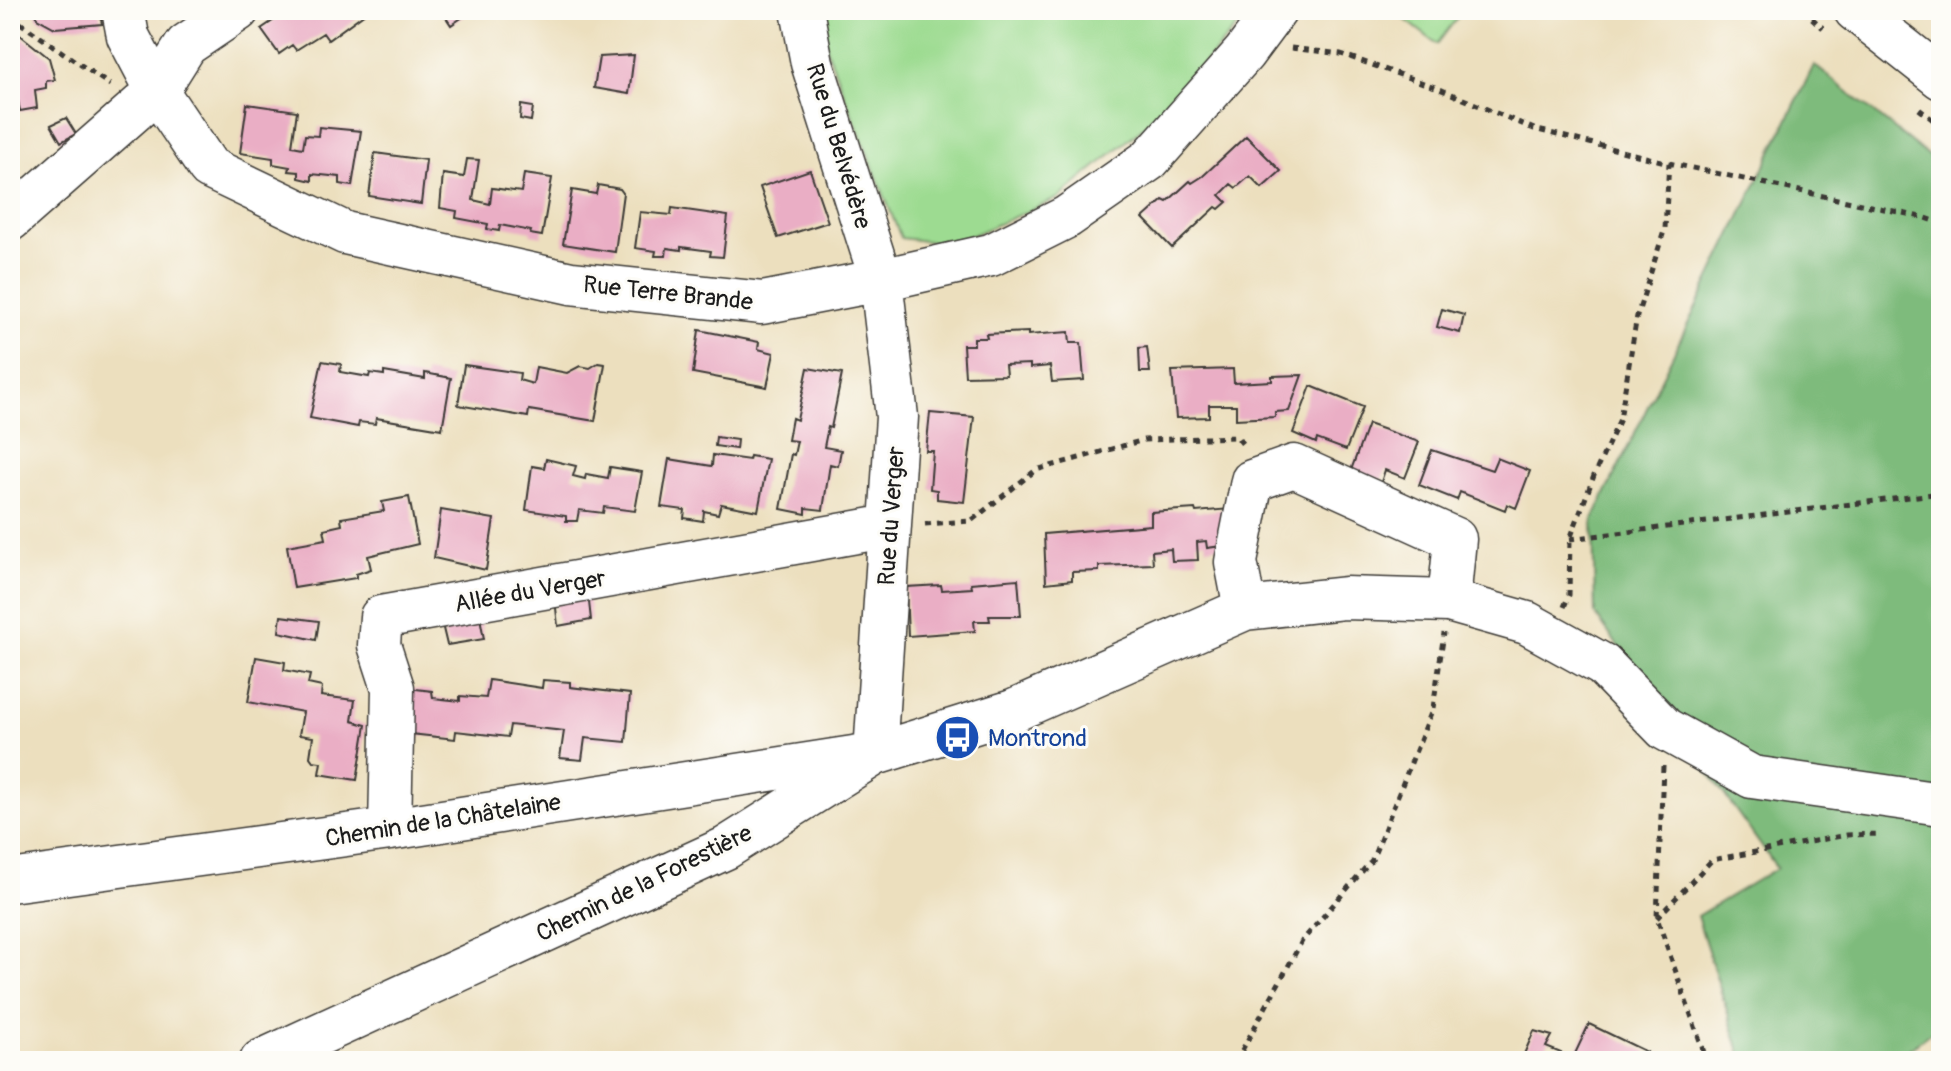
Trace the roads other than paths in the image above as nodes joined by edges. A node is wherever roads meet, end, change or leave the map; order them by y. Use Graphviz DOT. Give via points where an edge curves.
graph roads {
  1 [pos="123,10"];
  2 [pos="238,10"];
  3 [pos="802,10"];
  4 [pos="1276,10"];
  5 [pos="1855,10"];
  6 [pos="1941,78"];
  7 [pos="149,99"];
  8 [pos="10,220"];
  9 [pos="881,280"];
  10 [pos="890,526"];
  11 [pos="1449,601"];
  12 [pos="1245,609"];
  13 [pos="875,754"];
  14 [pos="1941,804"];
  15 [pos="390,829"];
  16 [pos="10,881"];
  17 [pos="261,1061"];
  1 -- 7 [label="street, Rue Terre Brande"];
  2 -- 7 [label="street" via="186,45"];
  3 -- 9 [label="street, Rue du Belvédère" via="812,63"];
  4 -- 9 [label="street, Rue Terre Brande" via="1149,160 1067,217 991,255"];
  5 -- 6 [label="street"];
  7 -- 8 [label="street"];
  7 -- 9 [label="street, Rue Terre Brande" via="209,168 345,233 571,283 762,303"];
  9 -- 10 [label="street, Rue du Verger" via="897,417"];
  10 -- 13 [label="street, Rue du Verger"];
  10 -- 15 [label="street, Allée du Verger" via="381,617 379,645 393,688"];
  11 -- 12 [label="street, Chemin de la Forestière" via="1345,598"];
  11 -- 12 [label="street" via="1455,539 1294,466 1252,481 1236,562"];
  11 -- 14 [label="street, Chemin de la Forestière" via="1527,623 1603,665 1665,729 1752,777"];
  12 -- 13 [label="street, Chemin de la Forestière" via="1013,711"];
  13 -- 15 [label="street, Chemin de la Châtelaine"];
  13 -- 17 [label="street, Chemin de la Forestière" via="726,848"];
  15 -- 16 [label="street, Chemin de la Châtelaine"];
}
